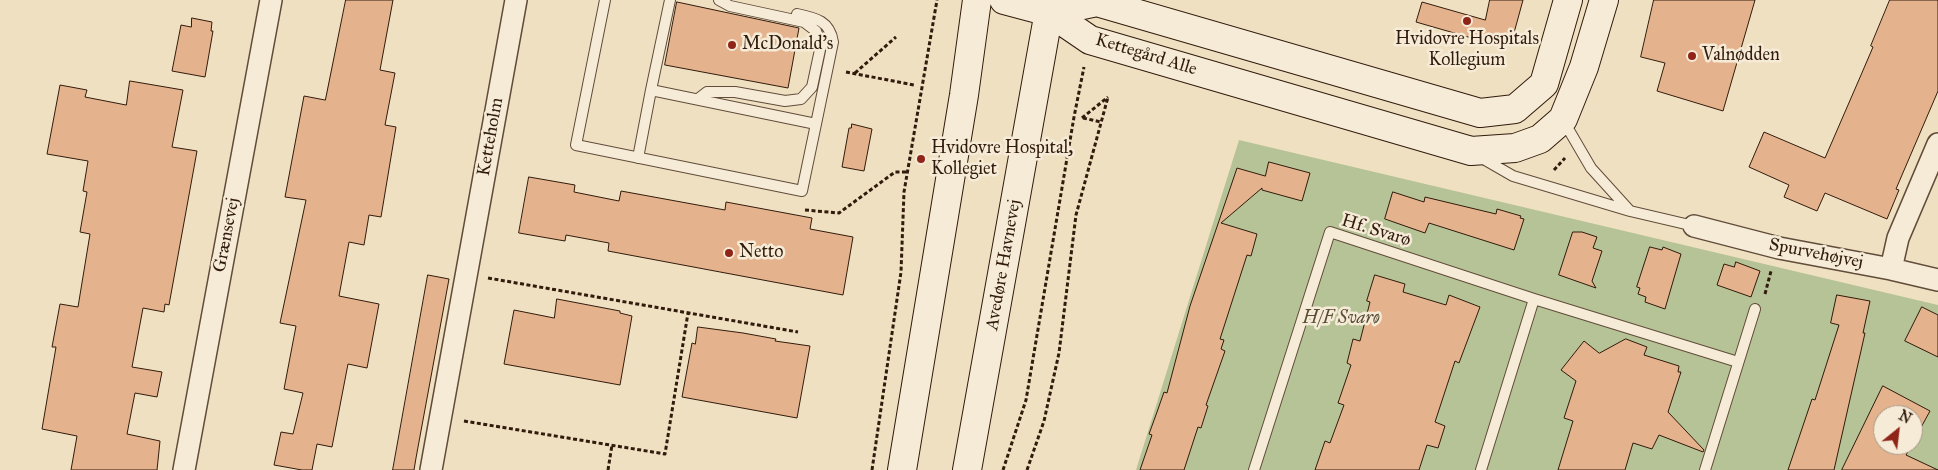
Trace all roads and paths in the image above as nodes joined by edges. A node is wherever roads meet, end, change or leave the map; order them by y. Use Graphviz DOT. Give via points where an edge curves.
graph roads {
  1 [pos="271,0"];
  2 [pos="516,0"];
  3 [pos="605,0"];
  4 [pos="670,0"];
  5 [pos="719,0"];
  6 [pos="731,0"];
  7 [pos="937,0"];
  8 [pos="977,0"];
  9 [pos="1004,0"];
  10 [pos="1568,0"];
  11 [pos="1604,0"];
  12 [pos="1050,6"];
  13 [pos="896,37"];
  14 [pos="1090,40"];
  15 [pos="828,68"];
  16 [pos="855,73"];
  17 [pos="914,86"];
  18 [pos="651,90"];
  19 [pos="698,100"];
  20 [pos="1563,119"];
  21 [pos="1101,122"];
  22 [pos="816,124"];
  23 [pos="1938,144"];
  24 [pos="1578,146"];
  25 [pos="1471,151"];
  26 [pos="638,158"];
  27 [pos="908,172"];
  28 [pos="1539,184"];
  29 [pos="802,191"];
  30 [pos="1630,211"];
  31 [pos="1694,226"];
  32 [pos="1779,248"];
  33 [pos="1891,269"];
  34 [pos="466,274"];
  35 [pos="1938,280"];
  36 [pos="1534,299"];
  37 [pos="1756,309"];
  38 [pos="688,313"];
  39 [pos="798,332"];
  40 [pos="1738,362"];
  41 [pos="441,417"];
  42 [pos="612,445"];
  43 [pos="184,470"];
  44 [pos="431,470"];
  45 [pos="608,470"];
  46 [pos="872,470"];
  47 [pos="902,470"];
  48 [pos="967,470"];
  49 [pos="1003,470"];
  50 [pos="1026,470"];
  51 [pos="1254,470"];
  52 [pos="1481,470"];
  53 [pos="1705,470"];
  1 -- 43 [label="street, Grænsevej"];
  2 -- 34 [label="street, Ketteholm"];
  3 -- 26 [label="lane" via="576,145"];
  4 -- 18 [label="lane"];
  5 -- 19 [label="lane" via="730,6 804,22 820,38 819,54 812,87 801,99 785,102 735,92 707,92"];
  6 -- 15 [label="lane" via="823,22 829,27 833,42"];
  7 -- 27 [label="path"];
  8 -- 47 [label="street"];
  9 -- 12 [label="street"];
  10 -- 12 [label="street, Kettegård Alle" via="1544,84 1515,109 1480,113 1097,2"];
  11 -- 20 [label="street, Kettegård Alle" via="1584,68"];
  12 -- 14 [label="street, Kettegård Alle"];
  12 -- 48 [label="street, Avedøre Havnevej"];
  13 -- 16 [label="path"];
  14 -- 25 [label="street, Kettegård Alle"];
  14 -- 49 [label="path" via="1026,400"];
  15 -- 16 [label="path"];
  15 -- 22 [label="lane"];
  16 -- 17 [label="path"];
  18 -- 19 [label="lane"];
  18 -- 26 [label="lane"];
  19 -- 22 [label="lane"];
  20 -- 24 [label="lane"];
  20 -- 25 [label="street, Kettegård Alle" via="1540,140 1515,148"];
  21 -- 21 [label="path" via="1104,114 1108,97 1082,118"];
  21 -- 50 [label="path" via="1076,215 1059,353 1044,421"];
  22 -- 29 [label="lane"];
  23 -- 33 [label="street" via="1898,238"];
  24 -- 28 [label="path"];
  24 -- 30 [label="lane" via="1591,168"];
  25 -- 28 [label="lane" via="1513,176"];
  26 -- 29 [label="lane"];
  27 -- 29 [label="path" via="895,172 839,213 805,210"];
  27 -- 46 [label="path" via="904,192 901,272"];
  28 -- 30 [label="lane"];
  30 -- 31 [label="lane"];
  31 -- 32 [label="street, Spurvehøjvej"];
  32 -- 33 [label="street, Spurvehøjvej"];
  32 -- 37 [label="path" via="1762,303"];
  33 -- 35 [label="street, Spurvehøjvej"];
  34 -- 38 [label="path"];
  34 -- 41 [label="street, Ketteholm"];
  36 -- 40 [label="lane, Hf. Svarø"];
  36 -- 51 [label="lane, Hf. Svarø" via="1330,232"];
  36 -- 52 [label="lane"];
  37 -- 40 [label="lane"];
  38 -- 39 [label="path"];
  38 -- 42 [label="path" via="665,454"];
  40 -- 53 [label="lane"];
  41 -- 42 [label="path"];
  41 -- 44 [label="street, Ketteholm"];
  42 -- 45 [label="path"];
}
